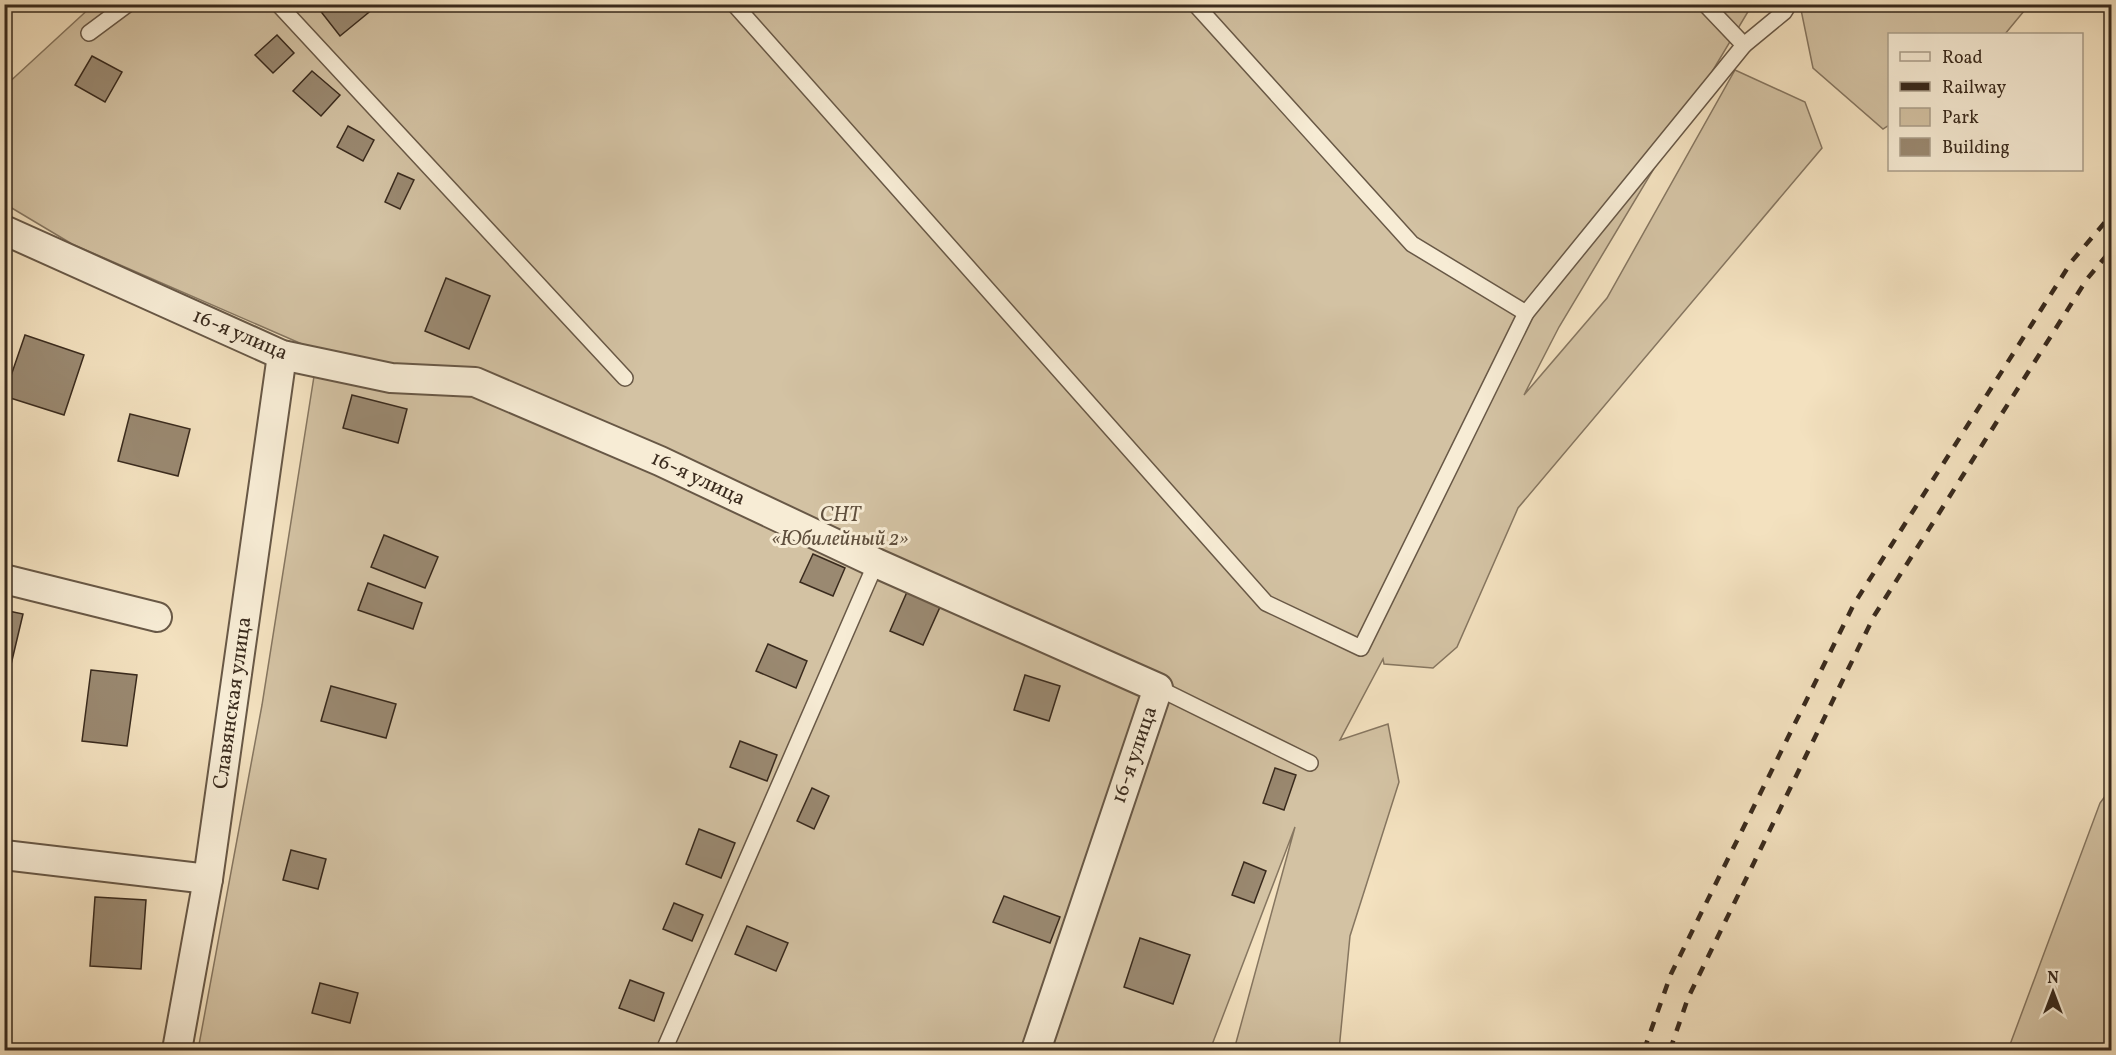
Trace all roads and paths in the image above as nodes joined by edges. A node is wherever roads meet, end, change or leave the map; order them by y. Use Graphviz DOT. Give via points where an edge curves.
graph roads {
  1 [pos="128,4"];
  2 [pos="278,4"];
  3 [pos="734,4"];
  4 [pos="1195,4"];
  5 [pos="1705,4"];
  6 [pos="1783,7"];
  7 [pos="89,33"];
  8 [pos="1744,45"];
  9 [pos="4,230"];
  10 [pos="1526,313"];
  11 [pos="282,356"];
  12 [pos="625,378"];
  13 [pos="876,563"];
  14 [pos="4,579"];
  15 [pos="156,617"];
  16 [pos="1158,688"];
  17 [pos="1310,763"];
  18 [pos="4,855"];
  19 [pos="208,879"];
  20 [pos="177,1050"];
  21 [pos="664,1050"];
  22 [pos="1036,1050"];
  1 -- 7 [label="lane"];
  2 -- 12 [label="lane"];
  3 -- 10 [label="lane" via="1266,603 1361,648"];
  4 -- 10 [label="lane" via="1412,244"];
  5 -- 8 [label="lane"];
  6 -- 8 [label="lane"];
  8 -- 10 [label="lane"];
  9 -- 11 [label="street, 16-я улица"];
  11 -- 13 [label="street, 16-я улица" via="391,378 476,382 660,461"];
  11 -- 19 [label="street, Славянская улица"];
  13 -- 16 [label="street, 16-я улица"];
  13 -- 21 [label="lane"];
  14 -- 15 [label="street"];
  16 -- 17 [label="lane"];
  16 -- 22 [label="street, 16-я улица"];
  18 -- 19 [label="street"];
  19 -- 20 [label="street, Славянская улица"];
}
